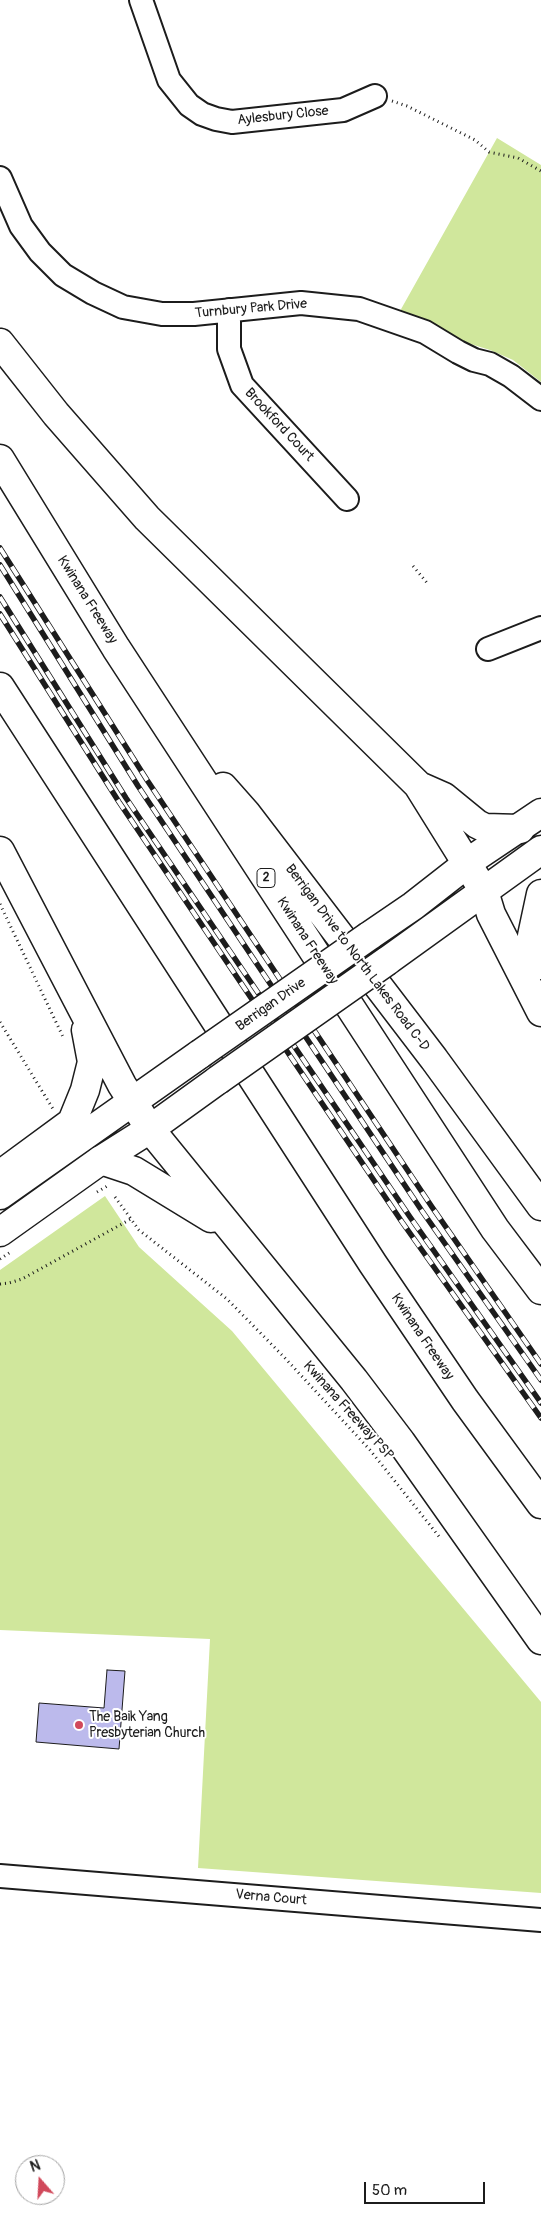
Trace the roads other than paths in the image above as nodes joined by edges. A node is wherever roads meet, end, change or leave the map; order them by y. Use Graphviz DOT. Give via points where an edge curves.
graph roads {
  1 [pos="141,0"];
  2 [pos="376,96"];
  3 [pos="0,178"];
  4 [pos="229,310"];
  5 [pos="0,343"];
  6 [pos="541,399"];
  7 [pos="0,459"];
  8 [pos="347,500"];
  9 [pos="541,628"];
  10 [pos="488,649"];
  11 [pos="0,687"];
  12 [pos="162,719"];
  13 [pos="418,785"];
  14 [pos="541,813"];
  15 [pos="520,829"];
  16 [pos="541,850"];
  17 [pos="0,851"];
  18 [pos="468,864"];
  19 [pos="484,890"];
  20 [pos="541,894"];
  21 [pos="541,965"];
  22 [pos="82,1009"];
  23 [pos="541,1012"];
  24 [pos="133,1101"];
  25 [pos="150,1129"];
  26 [pos="101,1160"];
  27 [pos="0,1175"];
  28 [pos="0,1195"];
  29 [pos="541,1206"];
  30 [pos="0,1232"];
  31 [pos="233,1233"];
  32 [pos="541,1290"];
  33 [pos="541,1504"];
  34 [pos="541,1640"];
  35 [pos="0,1876"];
  36 [pos="541,1920"];
  1 -- 2 [label="street, Aylesbury Close" via="169,80 189,106 202,114 232,122 343,110"];
  3 -- 4 [label="street, Turnbury Park Drive" via="21,226 40,252 64,275 93,293 123,307 162,314"];
  4 -- 6 [label="street, Turnbury Park Drive" via="301,303 359,308 425,332 474,360 490,364"];
  4 -- 8 [label="street, Brookford Court" via="229,349 242,385"];
  5 -- 13 [label="main road" via="56,414 147,518"];
  7 -- 12 [label="main road, Kwinana Freeway / 2"];
  9 -- 10 [label="street"];
  11 -- 33 [label="main road, Kwinana Freeway" via="373,1264 465,1400"];
  12 -- 29 [label="main road, Berrigan Drive to North Lakes Road C-D" via="246,813 434,1059"];
  12 -- 32 [label="main road, Kwinana Freeway / 2" via="495,1229"];
  13 -- 15 [label="main road" via="444,797 485,828"];
  13 -- 18 [label="main road"];
  14 -- 15 [label="main road, Berrigan Drive"];
  15 -- 18 [label="main road, Berrigan Drive"];
  16 -- 19 [label="main road"];
  17 -- 22 [label="main road"];
  18 -- 19 [label="main road"];
  18 -- 24 [label="main road, Berrigan Drive, bridge" via="413,906"];
  19 -- 23 [label="main road" via="491,914"];
  19 -- 25 [label="main road, bridge"];
  20 -- 21 [label="main road" via="532,936"];
  22 -- 24 [label="main road"];
  22 -- 27 [label="main road" via="92,1062 72,1122"];
  24 -- 25 [label="main road"];
  24 -- 28 [label="main road, Berrigan Drive"];
  25 -- 26 [label="main road"];
  25 -- 31 [label="main road"];
  26 -- 30 [label="main road"];
  26 -- 31 [label="main road" via="134,1171 192,1204"];
  31 -- 34 [label="main road" via="401,1442"];
  35 -- 36 [label="street, Verna Court"];
}
